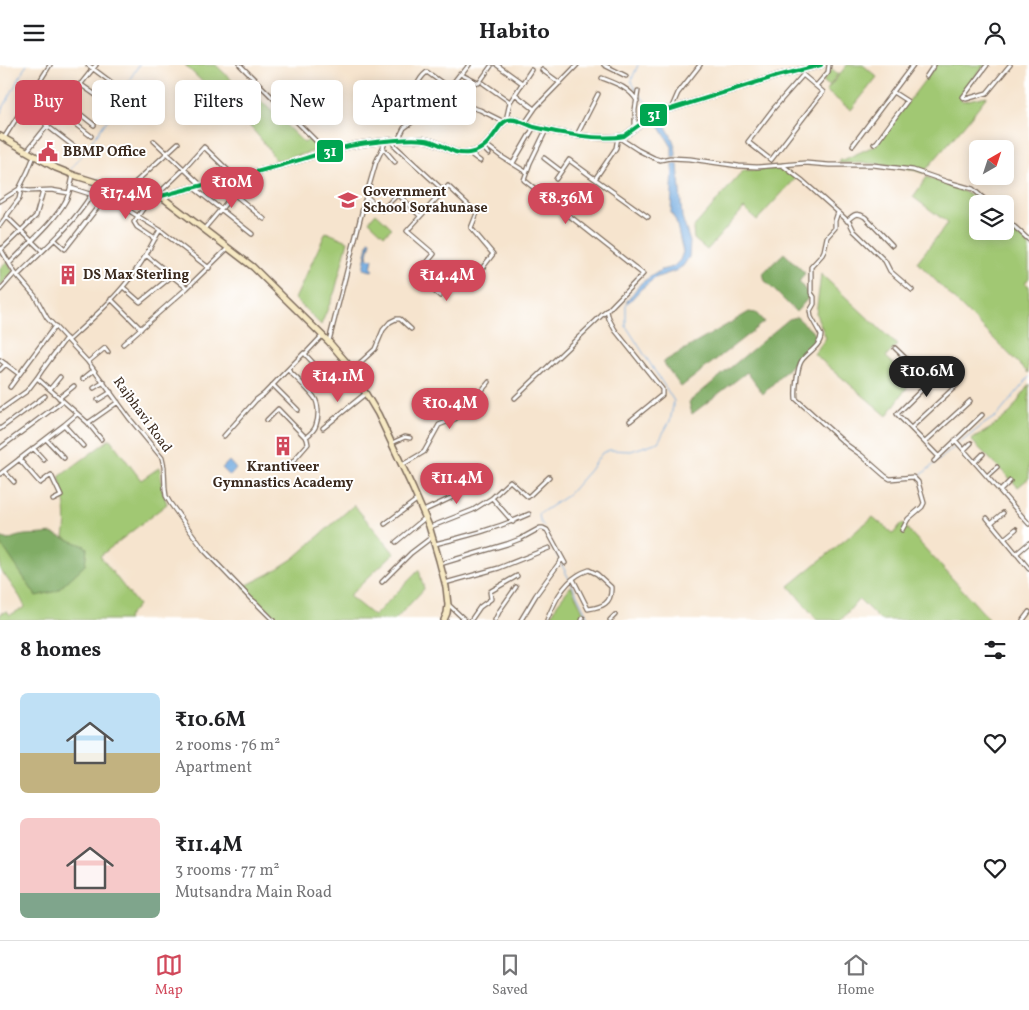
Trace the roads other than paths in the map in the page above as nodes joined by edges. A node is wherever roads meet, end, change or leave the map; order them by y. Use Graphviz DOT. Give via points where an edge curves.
graph roads {
  1 [pos="50,65"];
  2 [pos="88,65"];
  3 [pos="96,65"];
  4 [pos="240,65"];
  5 [pos="469,65"];
  6 [pos="497,65"];
  7 [pos="577,65"];
  8 [pos="604,65"];
  9 [pos="700,65"];
  10 [pos="821,65"];
  11 [pos="829,65"];
  12 [pos="913,65"];
  13 [pos="934,65"];
  14 [pos="987,65"];
  15 [pos="1010,65"];
  16 [pos="491,66"];
  17 [pos="93,69"];
  18 [pos="531,70"];
  19 [pos="542,70"];
  20 [pos="462,74"];
  21 [pos="626,76"];
  22 [pos="926,77"];
  23 [pos="602,78"];
  24 [pos="108,80"];
  25 [pos="420,80"];
  26 [pos="438,80"];
  27 [pos="455,80"];
  28 [pos="82,82"];
  29 [pos="483,83"];
  30 [pos="522,83"];
  31 [pos="560,83"];
  32 [pos="816,86"];
  33 [pos="893,91"];
  34 [pos="638,93"];
  35 [pos="515,94"];
  36 [pos="598,95"];
  37 [pos="637,101"];
  38 [pos="510,102"];
  39 [pos="476,109"];
  40 [pos="534,109"];
  41 [pos="671,109"];
  42 [pos="82,115"];
  43 [pos="505,122"];
  44 [pos="92,123"];
  45 [pos="524,123"];
  46 [pos="46,125"];
  47 [pos="76,125"];
  48 [pos="408,125"];
  49 [pos="534,127"];
  50 [pos="546,129"];
  51 [pos="636,129"];
  52 [pos="577,135"];
  53 [pos="90,136"];
  54 [pos="2,137"];
  55 [pos="618,137"];
  56 [pos="154,141"];
  57 [pos="392,141"];
  58 [pos="178,143"];
  59 [pos="874,144"];
  60 [pos="853,145"];
  61 [pos="484,147"];
  62 [pos="382,148"];
  63 [pos="26,151"];
  64 [pos="81,152"];
  65 [pos="328,152"];
  66 [pos="166,153"];
  67 [pos="469,153"];
  68 [pos="489,154"];
  69 [pos="34,156"];
  70 [pos="544,158"];
  71 [pos="480,161"];
  72 [pos="395,162"];
  73 [pos="513,163"];
  74 [pos="782,165"];
  75 [pos="184,169"];
  76 [pos="526,171"];
  77 [pos="561,171"];
  78 [pos="73,175"];
  79 [pos="235,177"];
  80 [pos="556,179"];
  81 [pos="594,179"];
  82 [pos="202,185"];
  83 [pos="194,187"];
  84 [pos="70,188"];
  85 [pos="20,189"];
  86 [pos="128,189"];
  87 [pos="443,190"];
  88 [pos="42,191"];
  89 [pos="69,193"];
  90 [pos="158,194"];
  91 [pos="91,195"];
  92 [pos="980,195"];
  93 [pos="366,196"];
  94 [pos="104,199"];
  95 [pos="0,201"];
  96 [pos="220,209"];
  97 [pos="838,212"];
  98 [pos="6,215"];
  99 [pos="138,216"];
  100 [pos="420,216"];
  101 [pos="648,217"];
  102 [pos="264,219"];
  103 [pos="847,221"];
  104 [pos="0,225"];
  105 [pos="1014,226"];
  106 [pos="204,229"];
  107 [pos="160,230"];
  108 [pos="21,231"];
  109 [pos="252,234"];
  110 [pos="155,239"];
  111 [pos="55,240"];
  112 [pos="1029,240"];
  113 [pos="32,241"];
  114 [pos="892,245"];
  115 [pos="228,248"];
  116 [pos="1,249"];
  117 [pos="42,251"];
  118 [pos="146,255"];
  119 [pos="10,263"];
  120 [pos="209,267"];
  121 [pos="16,274"];
  122 [pos="172,276"];
  123 [pos="123,287"];
  124 [pos="187,288"];
  125 [pos="0,290"];
  126 [pos="912,291"];
  127 [pos="111,299"];
  128 [pos="608,311"];
  129 [pos="55,326"];
  130 [pos="141,329"];
  131 [pos="411,329"];
  132 [pos="322,335"];
  133 [pos="68,339"];
  134 [pos="329,341"];
  135 [pos="123,344"];
  136 [pos="895,348"];
  137 [pos="108,352"];
  138 [pos="305,354"];
  139 [pos="0,360"];
  140 [pos="88,362"];
  141 [pos="6,364"];
  142 [pos="316,366"];
  143 [pos="943,369"];
  144 [pos="94,370"];
  145 [pos="288,370"];
  146 [pos="352,370"];
  147 [pos="0,371"];
  148 [pos="19,375"];
  149 [pos="60,377"];
  150 [pos="38,378"];
  151 [pos="83,379"];
  152 [pos="104,382"];
  153 [pos="489,382"];
  154 [pos="930,382"];
  155 [pos="273,385"];
  156 [pos="957,385"];
  157 [pos="74,386"];
  158 [pos="10,387"];
  159 [pos="50,389"];
  160 [pos="94,389"];
  161 [pos="111,392"];
  162 [pos="365,394"];
  163 [pos="45,396"];
  164 [pos="59,398"];
  165 [pos="515,398"];
  166 [pos="98,400"];
  167 [pos="63,401"];
  168 [pos="970,401"];
  169 [pos="118,403"];
  170 [pos="0,410"];
  171 [pos="298,411"];
  172 [pos="77,414"];
  173 [pos="982,415"];
  174 [pos="267,420"];
  175 [pos="630,421"];
  176 [pos="88,423"];
  177 [pos="64,425"];
  178 [pos="324,428"];
  179 [pos="911,428"];
  180 [pos="0,429"];
  181 [pos="224,436"];
  182 [pos="306,437"];
  183 [pos="410,438"];
  184 [pos="46,439"];
  185 [pos="101,439"];
  186 [pos="955,440"];
  187 [pos="925,442"];
  188 [pos="392,443"];
  189 [pos="971,443"];
  190 [pos="83,446"];
  191 [pos="0,448"];
  192 [pos="33,448"];
  193 [pos="964,450"];
  194 [pos="983,454"];
  195 [pos="938,456"];
  196 [pos="19,459"];
  197 [pos="44,459"];
  198 [pos="64,459"];
  199 [pos="934,461"];
  200 [pos="975,462"];
  201 [pos="0,465"];
  202 [pos="289,466"];
  203 [pos="402,466"];
  204 [pos="997,467"];
  205 [pos="3,471"];
  206 [pos="987,476"];
  207 [pos="549,477"];
  208 [pos="479,479"];
  209 [pos="1010,481"];
  210 [pos="14,482"];
  211 [pos="1000,491"];
  212 [pos="492,498"];
  213 [pos="418,499"];
  214 [pos="53,500"];
  215 [pos="423,511"];
  216 [pos="1002,513"];
  217 [pos="529,514"];
  218 [pos="425,518"];
  219 [pos="987,519"];
  220 [pos="513,522"];
  221 [pos="991,523"];
  222 [pos="385,524"];
  223 [pos="1029,524"];
  224 [pos="430,527"];
  225 [pos="1016,529"];
  226 [pos="902,530"];
  227 [pos="433,536"];
  228 [pos="1004,539"];
  229 [pos="396,542"];
  230 [pos="1029,543"];
  231 [pos="435,544"];
  232 [pos="549,548"];
  233 [pos="1016,554"];
  234 [pos="562,558"];
  235 [pos="565,563"];
  236 [pos="440,564"];
  237 [pos="1029,568"];
  238 [pos="517,576"];
  239 [pos="574,579"];
  240 [pos="382,582"];
  241 [pos="445,583"];
  242 [pos="516,587"];
  243 [pos="448,605"];
  244 [pos="1029,611"];
  245 [pos="615,615"];
  246 [pos="273,620"];
  247 [pos="444,620"];
  248 [pos="465,620"];
  249 [pos="471,620"];
  250 [pos="495,620"];
  251 [pos="521,620"];
  252 [pos="547,620"];
  253 [pos="610,620"];
  254 [pos="1023,620"];
  1 -- 54 [label="street"];
  2 -- 17 [label="street"];
  3 -- 17 [label="street"];
  4 -- 65 [label="street"];
  5 -- 20 [label="street"];
  6 -- 30 [label="street"];
  7 -- 31 [label="street"];
  8 -- 21 [label="street"];
  9 -- 41 [label="street" via="678,93"];
  10 -- 41 [label="street" via="777,75"];
  11 -- 32 [label="street" via="828,72"];
  12 -- 33 [label="street"];
  13 -- 22 [label="street"];
  14 -- 15 [label="street" via="962,97 966,99 986,93"];
  16 -- 20 [label="street" via="479,83"];
  17 -- 24 [label="street"];
  17 -- 28 [label="street"];
  18 -- 30 [label="street"];
  19 -- 31 [label="street"];
  20 -- 27 [label="street"];
  23 -- 37 [label="street" via="626,89"];
  25 -- 26 [label="street" via="427,72"];
  29 -- 38 [label="street"];
  30 -- 35 [label="street"];
  31 -- 40 [label="street"];
  32 -- 32 [label="street" via="802,75 748,142 771,160 823,92"];
  33 -- 59 [label="street" via="908,101"];
  33 -- 60 [label="street"];
  34 -- 37 [label="street"];
  35 -- 38 [label="street"];
  35 -- 40 [label="street"];
  36 -- 52 [label="street"];
  37 -- 51 [label="street"];
  38 -- 43 [label="street"];
  39 -- 43 [label="street"];
  40 -- 45 [label="street"];
  41 -- 51 [label="street" via="660,111"];
  42 -- 44 [label="street"];
  43 -- 45 [label="street"];
  43 -- 61 [label="street"];
  45 -- 49 [label="street"];
  46 -- 63 [label="street"];
  46 -- 64 [label="street"];
  47 -- 53 [label="street"];
  48 -- 57 [label="street"];
  49 -- 50 [label="street"];
  49 -- 73 [label="street"];
  50 -- 52 [label="street"];
  50 -- 76 [label="street"];
  51 -- 55 [label="street"];
  52 -- 55 [label="street"];
  54 -- 63 [label="street"];
  55 -- 74 [label="street" via="660,160 690,159 738,167"];
  55 -- 81 [label="street" via="616,148"];
  56 -- 66 [label="street"];
  57 -- 62 [label="street"];
  57 -- 65 [label="street"];
  57 -- 67 [label="street" via="429,140 452,152"];
  57 -- 87 [label="street"];
  58 -- 66 [label="street"];
  61 -- 67 [label="street"];
  61 -- 68 [label="street"];
  61 -- 73 [label="street"];
  62 -- 72 [label="street"];
  62 -- 93 [label="street"];
  63 -- 69 [label="street"];
  65 -- 79 [label="street"];
  66 -- 75 [label="street"];
  66 -- 86 [label="street"];
  67 -- 71 [label="street"];
  69 -- 78 [label="street"];
  69 -- 85 [label="street"];
  70 -- 77 [label="street"];
  73 -- 76 [label="street"];
  74 -- 92 [label="street" via="873,165 913,170 973,189"];
  74 -- 97 [label="street"];
  75 -- 79 [label="street" via="204,147"];
  75 -- 82 [label="street"];
  75 -- 90 [label="street"];
  76 -- 128 [label="street" via="524,180 642,272"];
  77 -- 80 [label="street"];
  77 -- 81 [label="street" via="569,160"];
  78 -- 84 [label="street"];
  78 -- 86 [label="street"];
  79 -- 82 [label="street"];
  81 -- 101 [label="street"];
  82 -- 83 [label="street"];
  83 -- 90 [label="street"];
  83 -- 96 [label="street"];
  84 -- 89 [label="street"];
  84 -- 91 [label="street"];
  85 -- 88 [label="street"];
  85 -- 95 [label="street"];
  85 -- 98 [label="street" via="19,199"];
  86 -- 90 [label="street"];
  87 -- 100 [label="street"];
  87 -- 100 [label="street" via="448,186 477,213 471,228 493,254 474,279 461,268 440,296 416,276 434,254 407,231"];
  88 -- 89 [label="street"];
  88 -- 108 [label="street" via="37,215"];
  89 -- 113 [label="street" via="63,206"];
  90 -- 99 [label="street"];
  90 -- 106 [label="street"];
  91 -- 94 [label="street"];
  91 -- 111 [label="street"];
  93 -- 100 [label="street" via="382,210 398,194"];
  93 -- 134 [label="street"];
  94 -- 99 [label="street"];
  94 -- 111 [label="street" via="65,249"];
  96 -- 102 [label="street" via="235,195"];
  96 -- 106 [label="street"];
  96 -- 109 [label="street"];
  97 -- 103 [label="street"];
  97 -- 226 [label="street" via="835,229 827,237 822,255 811,267 814,304 810,311 821,339 799,366 796,399 885,477 913,477 918,482 924,503"];
  98 -- 104 [label="street"];
  98 -- 108 [label="street"];
  99 -- 107 [label="street"];
  99 -- 110 [label="street" via="134,223"];
  103 -- 114 [label="street" via="856,214 865,217"];
  103 -- 126 [label="street" via="885,261 890,271"];
  105 -- 112 [label="street"];
  106 -- 115 [label="street"];
  107 -- 110 [label="street"];
  107 -- 120 [label="street"];
  108 -- 113 [label="street"];
  108 -- 116 [label="street"];
  110 -- 118 [label="street"];
  111 -- 117 [label="street"];
  113 -- 117 [label="street"];
  113 -- 119 [label="street"];
  115 -- 120 [label="street"];
  115 -- 132 [label="street" via="253,267"];
  116 -- 119 [label="street, Rajbhavi Road"];
  117 -- 121 [label="street"];
  118 -- 122 [label="street"];
  118 -- 123 [label="street"];
  119 -- 121 [label="street, Rajbhavi Road"];
  120 -- 124 [label="street"];
  121 -- 125 [label="street"];
  121 -- 129 [label="street, Rajbhavi Road" via="35,295"];
  122 -- 123 [label="street" via="140,303"];
  122 -- 124 [label="street"];
  123 -- 127 [label="street"];
  124 -- 130 [label="street"];
  127 -- 130 [label="street"];
  127 -- 133 [label="street"];
  128 -- 165 [label="street"];
  128 -- 175 [label="street" via="615,330 663,392"];
  129 -- 133 [label="street, Rajbhavi Road"];
  129 -- 148 [label="street"];
  130 -- 135 [label="street"];
  131 -- 146 [label="street" via="400,319 390,322 374,349"];
  132 -- 134 [label="street"];
  132 -- 138 [label="street"];
  133 -- 140 [label="street, Rajbhavi Road"];
  133 -- 150 [label="street"];
  134 -- 146 [label="street"];
  136 -- 154 [label="street"];
  137 -- 140 [label="street" via="105,348"];
  138 -- 142 [label="street"];
  138 -- 145 [label="street"];
  139 -- 141 [label="street"];
  140 -- 144 [label="street, Rajbhavi Road"];
  141 -- 147 [label="street"];
  141 -- 148 [label="street"];
  143 -- 154 [label="street"];
  144 -- 151 [label="street"];
  144 -- 152 [label="street, Rajbhavi Road"];
  145 -- 155 [label="street"];
  145 -- 182 [label="street" via="314,397 318,410 314,431"];
  146 -- 162 [label="street"];
  148 -- 158 [label="street"];
  149 -- 159 [label="street"];
  150 -- 159 [label="street"];
  150 -- 170 [label="street"];
  152 -- 160 [label="street"];
  152 -- 161 [label="street, Rajbhavi Road"];
  153 -- 203 [label="street" via="461,415 439,425 424,453"];
  154 -- 179 [label="street" via="898,414"];
  155 -- 171 [label="street"];
  155 -- 181 [label="street"];
  156 -- 179 [label="street"];
  157 -- 164 [label="street"];
  159 -- 164 [label="street"];
  161 -- 166 [label="street"];
  161 -- 169 [label="street, Rajbhavi Road"];
  162 -- 178 [label="street"];
  162 -- 188 [label="street"];
  163 -- 180 [label="street"];
  164 -- 167 [label="street"];
  167 -- 172 [label="street"];
  167 -- 191 [label="street"];
  168 -- 187 [label="street"];
  169 -- 176 [label="street"];
  169 -- 246 [label="street, Rajbhavi Road" via="162,458 166,496 170,503 204,550"];
  172 -- 176 [label="street"];
  172 -- 177 [label="street"];
  173 -- 186 [label="street"];
  174 -- 182 [label="street" via="278,409"];
  176 -- 185 [label="street"];
  177 -- 184 [label="street"];
  177 -- 190 [label="street"];
  179 -- 187 [label="street"];
  182 -- 202 [label="street" via="308,444"];
  183 -- 188 [label="street"];
  184 -- 192 [label="street"];
  184 -- 198 [label="street"];
  186 -- 193 [label="street"];
  186 -- 195 [label="street"];
  187 -- 195 [label="street"];
  188 -- 203 [label="street"];
  189 -- 193 [label="street"];
  192 -- 196 [label="street"];
  192 -- 197 [label="street"];
  193 -- 200 [label="street"];
  194 -- 200 [label="street"];
  195 -- 199 [label="street"];
  196 -- 205 [label="street"];
  196 -- 214 [label="street" via="40,483 52,475 61,496"];
  200 -- 206 [label="street"];
  201 -- 205 [label="street"];
  203 -- 213 [label="street"];
  204 -- 206 [label="street"];
  205 -- 210 [label="street"];
  206 -- 211 [label="street"];
  207 -- 212 [label="street" via="528,497 510,481"];
  208 -- 215 [label="street" via="455,496"];
  209 -- 211 [label="street"];
  211 -- 223 [label="street"];
  212 -- 220 [label="street"];
  212 -- 224 [label="street" via="473,510"];
  213 -- 215 [label="street"];
  213 -- 222 [label="street"];
  215 -- 218 [label="street"];
  216 -- 221 [label="street"];
  217 -- 220 [label="street"];
  218 -- 224 [label="street"];
  218 -- 229 [label="street"];
  219 -- 221 [label="street"];
  220 -- 231 [label="street"];
  221 -- 228 [label="street"];
  224 -- 227 [label="street"];
  225 -- 228 [label="street"];
  227 -- 231 [label="street"];
  227 -- 240 [label="street"];
  228 -- 233 [label="street"];
  230 -- 233 [label="street"];
  231 -- 236 [label="street"];
  232 -- 241 [label="street" via="499,568"];
  233 -- 237 [label="street"];
  234 -- 235 [label="street"];
  234 -- 236 [label="street" via="547,530 540,528 507,544"];
  234 -- 251 [label="street"];
  236 -- 241 [label="street"];
  238 -- 249 [label="street" via="491,591 491,599"];
  239 -- 239 [label="street" via="589,570 597,574 611,587 608,601 600,607 588,609"];
  239 -- 252 [label="street" via="556,598"];
  241 -- 243 [label="street"];
  242 -- 250 [label="street"];
  243 -- 247 [label="street"];
  243 -- 248 [label="street"];
  244 -- 254 [label="street"];
  245 -- 253 [label="street"];
}
